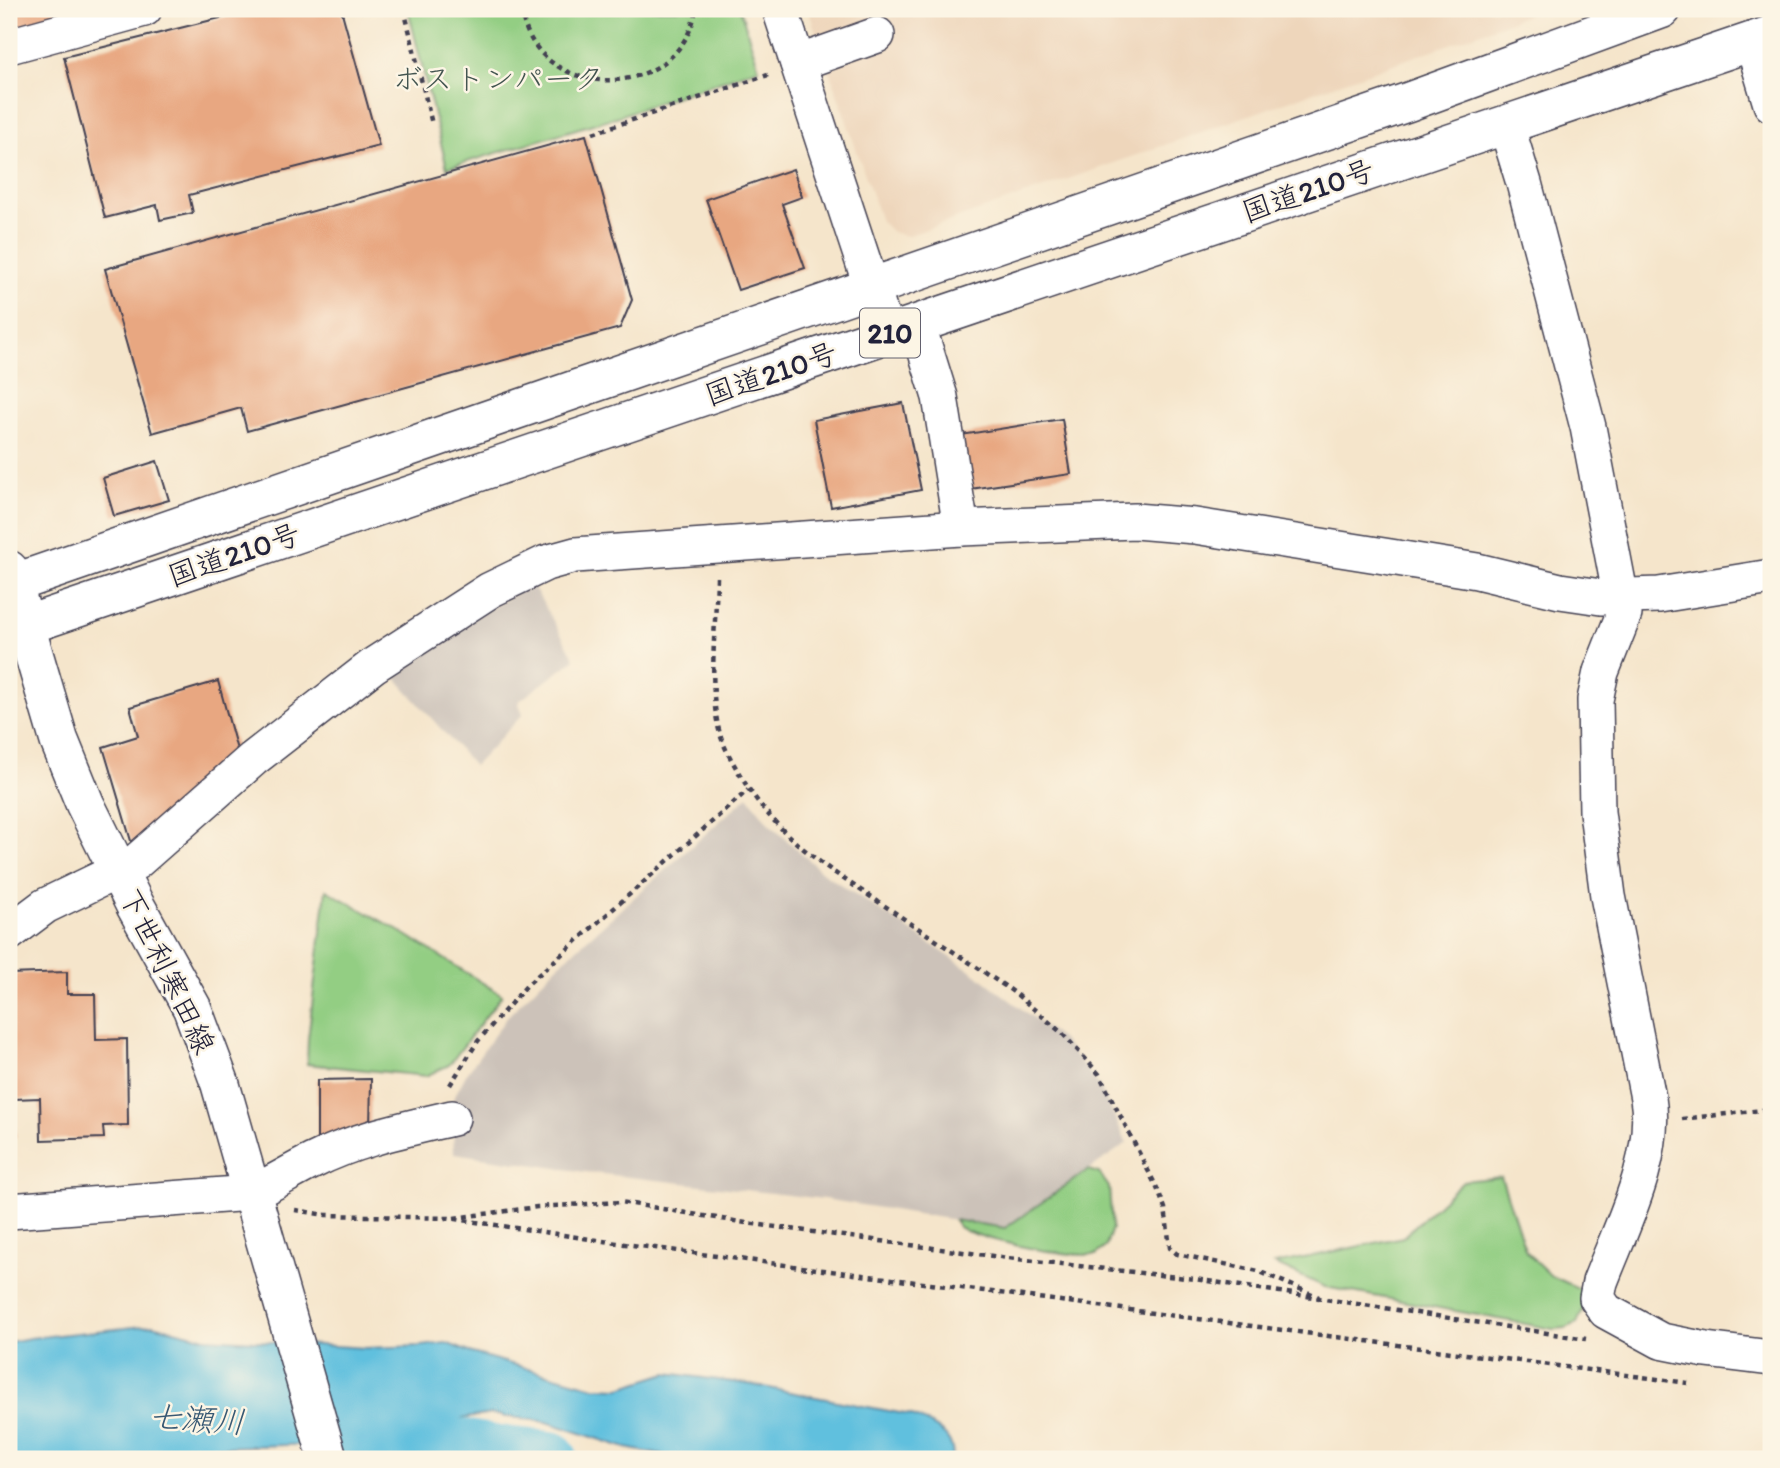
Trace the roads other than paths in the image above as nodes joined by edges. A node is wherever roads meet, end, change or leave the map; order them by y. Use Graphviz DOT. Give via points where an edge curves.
graph roads {
  1 [pos="144,9"];
  2 [pos="779,9"];
  3 [pos="1662,9"];
  4 [pos="877,35"];
  5 [pos="1762,38"];
  6 [pos="9,46"];
  7 [pos="785,68"];
  8 [pos="1771,104"];
  9 [pos="1506,124"];
  10 [pos="872,287"];
  11 [pos="902,329"];
  12 [pos="961,527"];
  13 [pos="1771,577"];
  14 [pos="10,580"];
  15 [pos="1621,598"];
  16 [pos="17,628"];
  17 [pos="118,873"];
  18 [pos="9,933"];
  19 [pos="442,1120"];
  20 [pos="9,1211"];
  21 [pos="256,1211"];
  22 [pos="1771,1358"];
  23 [pos="328,1459"];
  1 -- 6 [label="street"];
  2 -- 7 [label="street"];
  3 -- 10 [label="main road, 国道210号 / 210"];
  4 -- 7 [label="street"];
  5 -- 8 [label="street"];
  5 -- 9 [label="main road, 国道210号 / 210"];
  7 -- 10 [label="street"];
  9 -- 11 [label="main road, 国道210号 / 210"];
  9 -- 15 [label="street" via="1588,427"];
  10 -- 11 [label="street"];
  10 -- 14 [label="main road, 国道210号 / 210"];
  11 -- 12 [label="street" via="940,397"];
  11 -- 16 [label="main road, 国道210号 / 210"];
  12 -- 15 [label="street" via="1164,522"];
  12 -- 17 [label="street" via="575,555 546,563 490,590 355,678"];
  13 -- 15 [label="street"];
  14 -- 16 [label="main road, 下世利寒田線"];
  15 -- 22 [label="street" via="1625,614 1601,672 1595,700 1597,812 1650,1123 1638,1181 1597,1298 1606,1311 1661,1341"];
  16 -- 17 [label="main road, 下世利寒田線" via="85,804"];
  17 -- 18 [label="street" via="52,903"];
  17 -- 21 [label="main road, 下世利寒田線" via="192,1009 220,1083"];
  19 -- 21 [label="street" via="314,1160 278,1181"];
  20 -- 21 [label="street"];
  21 -- 23 [label="main road, 下世利寒田線"];
}
